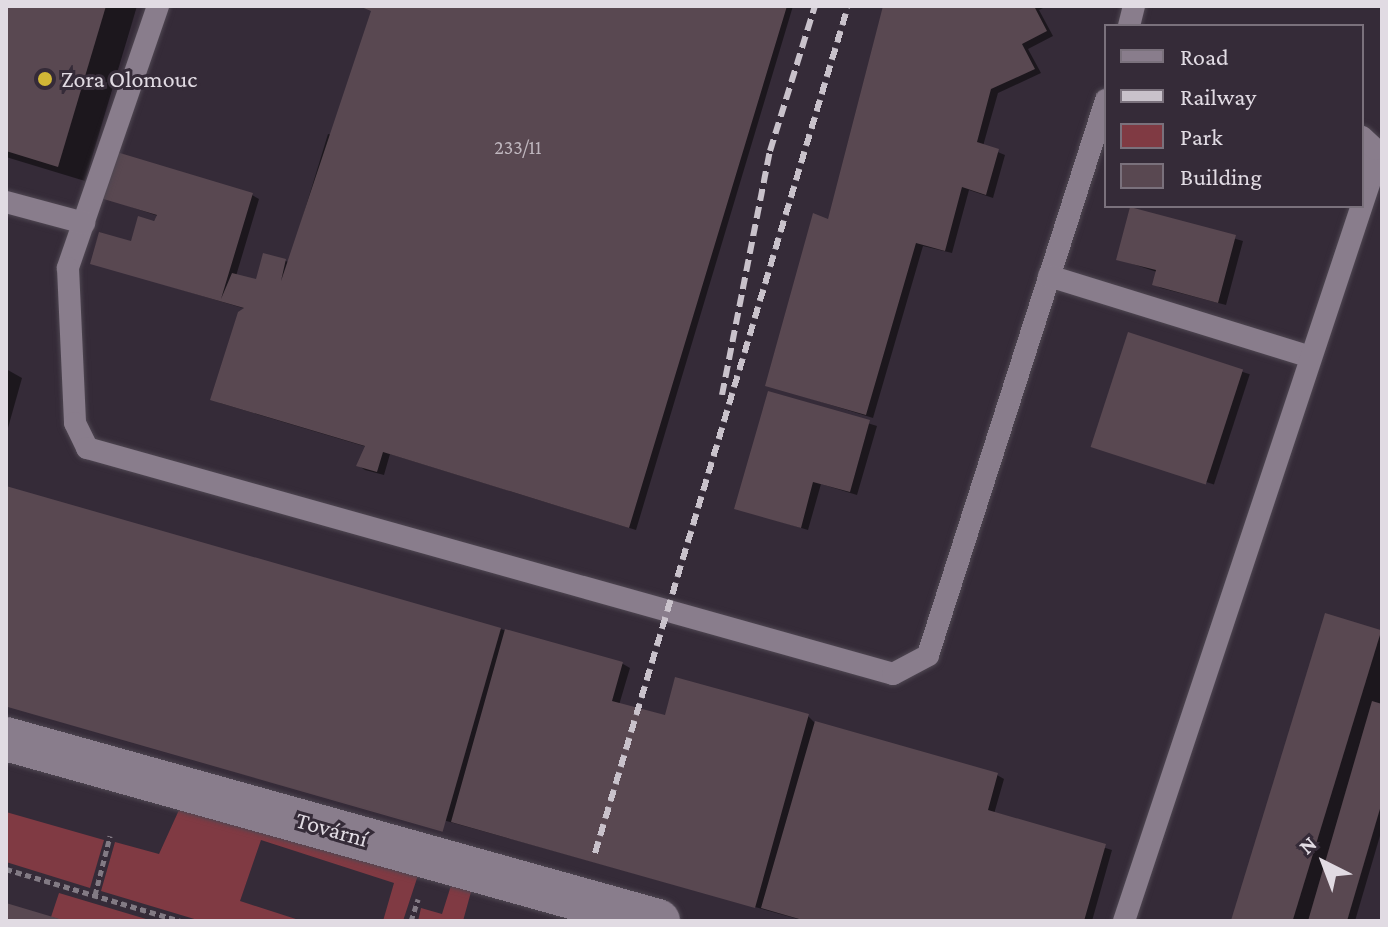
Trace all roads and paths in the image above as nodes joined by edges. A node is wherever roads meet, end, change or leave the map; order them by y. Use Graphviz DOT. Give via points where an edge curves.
graph roads {
  1 [pos="158,6"];
  2 [pos="1104,106"];
  3 [pos="1364,139"];
  4 [pos="1364,199"];
  5 [pos="6,202"];
  6 [pos="1361,208"];
  7 [pos="84,223"];
  8 [pos="1049,276"];
  9 [pos="1311,357"];
  10 [pos="6,739"];
  11 [pos="110,836"];
  12 [pos="6,869"];
  13 [pos="95,895"];
  14 [pos="180,921"];
  15 [pos="658,921"];
  16 [pos="1124,921"];
  1 -- 7 [label="lane"];
  2 -- 8 [label="lane"];
  3 -- 4 [label="lane" via="1375,149"];
  5 -- 7 [label="lane"];
  6 -- 9 [label="lane"];
  7 -- 8 [label="lane" via="68,268 75,423 87,448 893,674 928,655"];
  8 -- 9 [label="lane"];
  9 -- 16 [label="lane"];
  10 -- 15 [label="street, Tovární"];
  11 -- 13 [label="path"];
  12 -- 13 [label="path"];
  13 -- 14 [label="path"];
}
